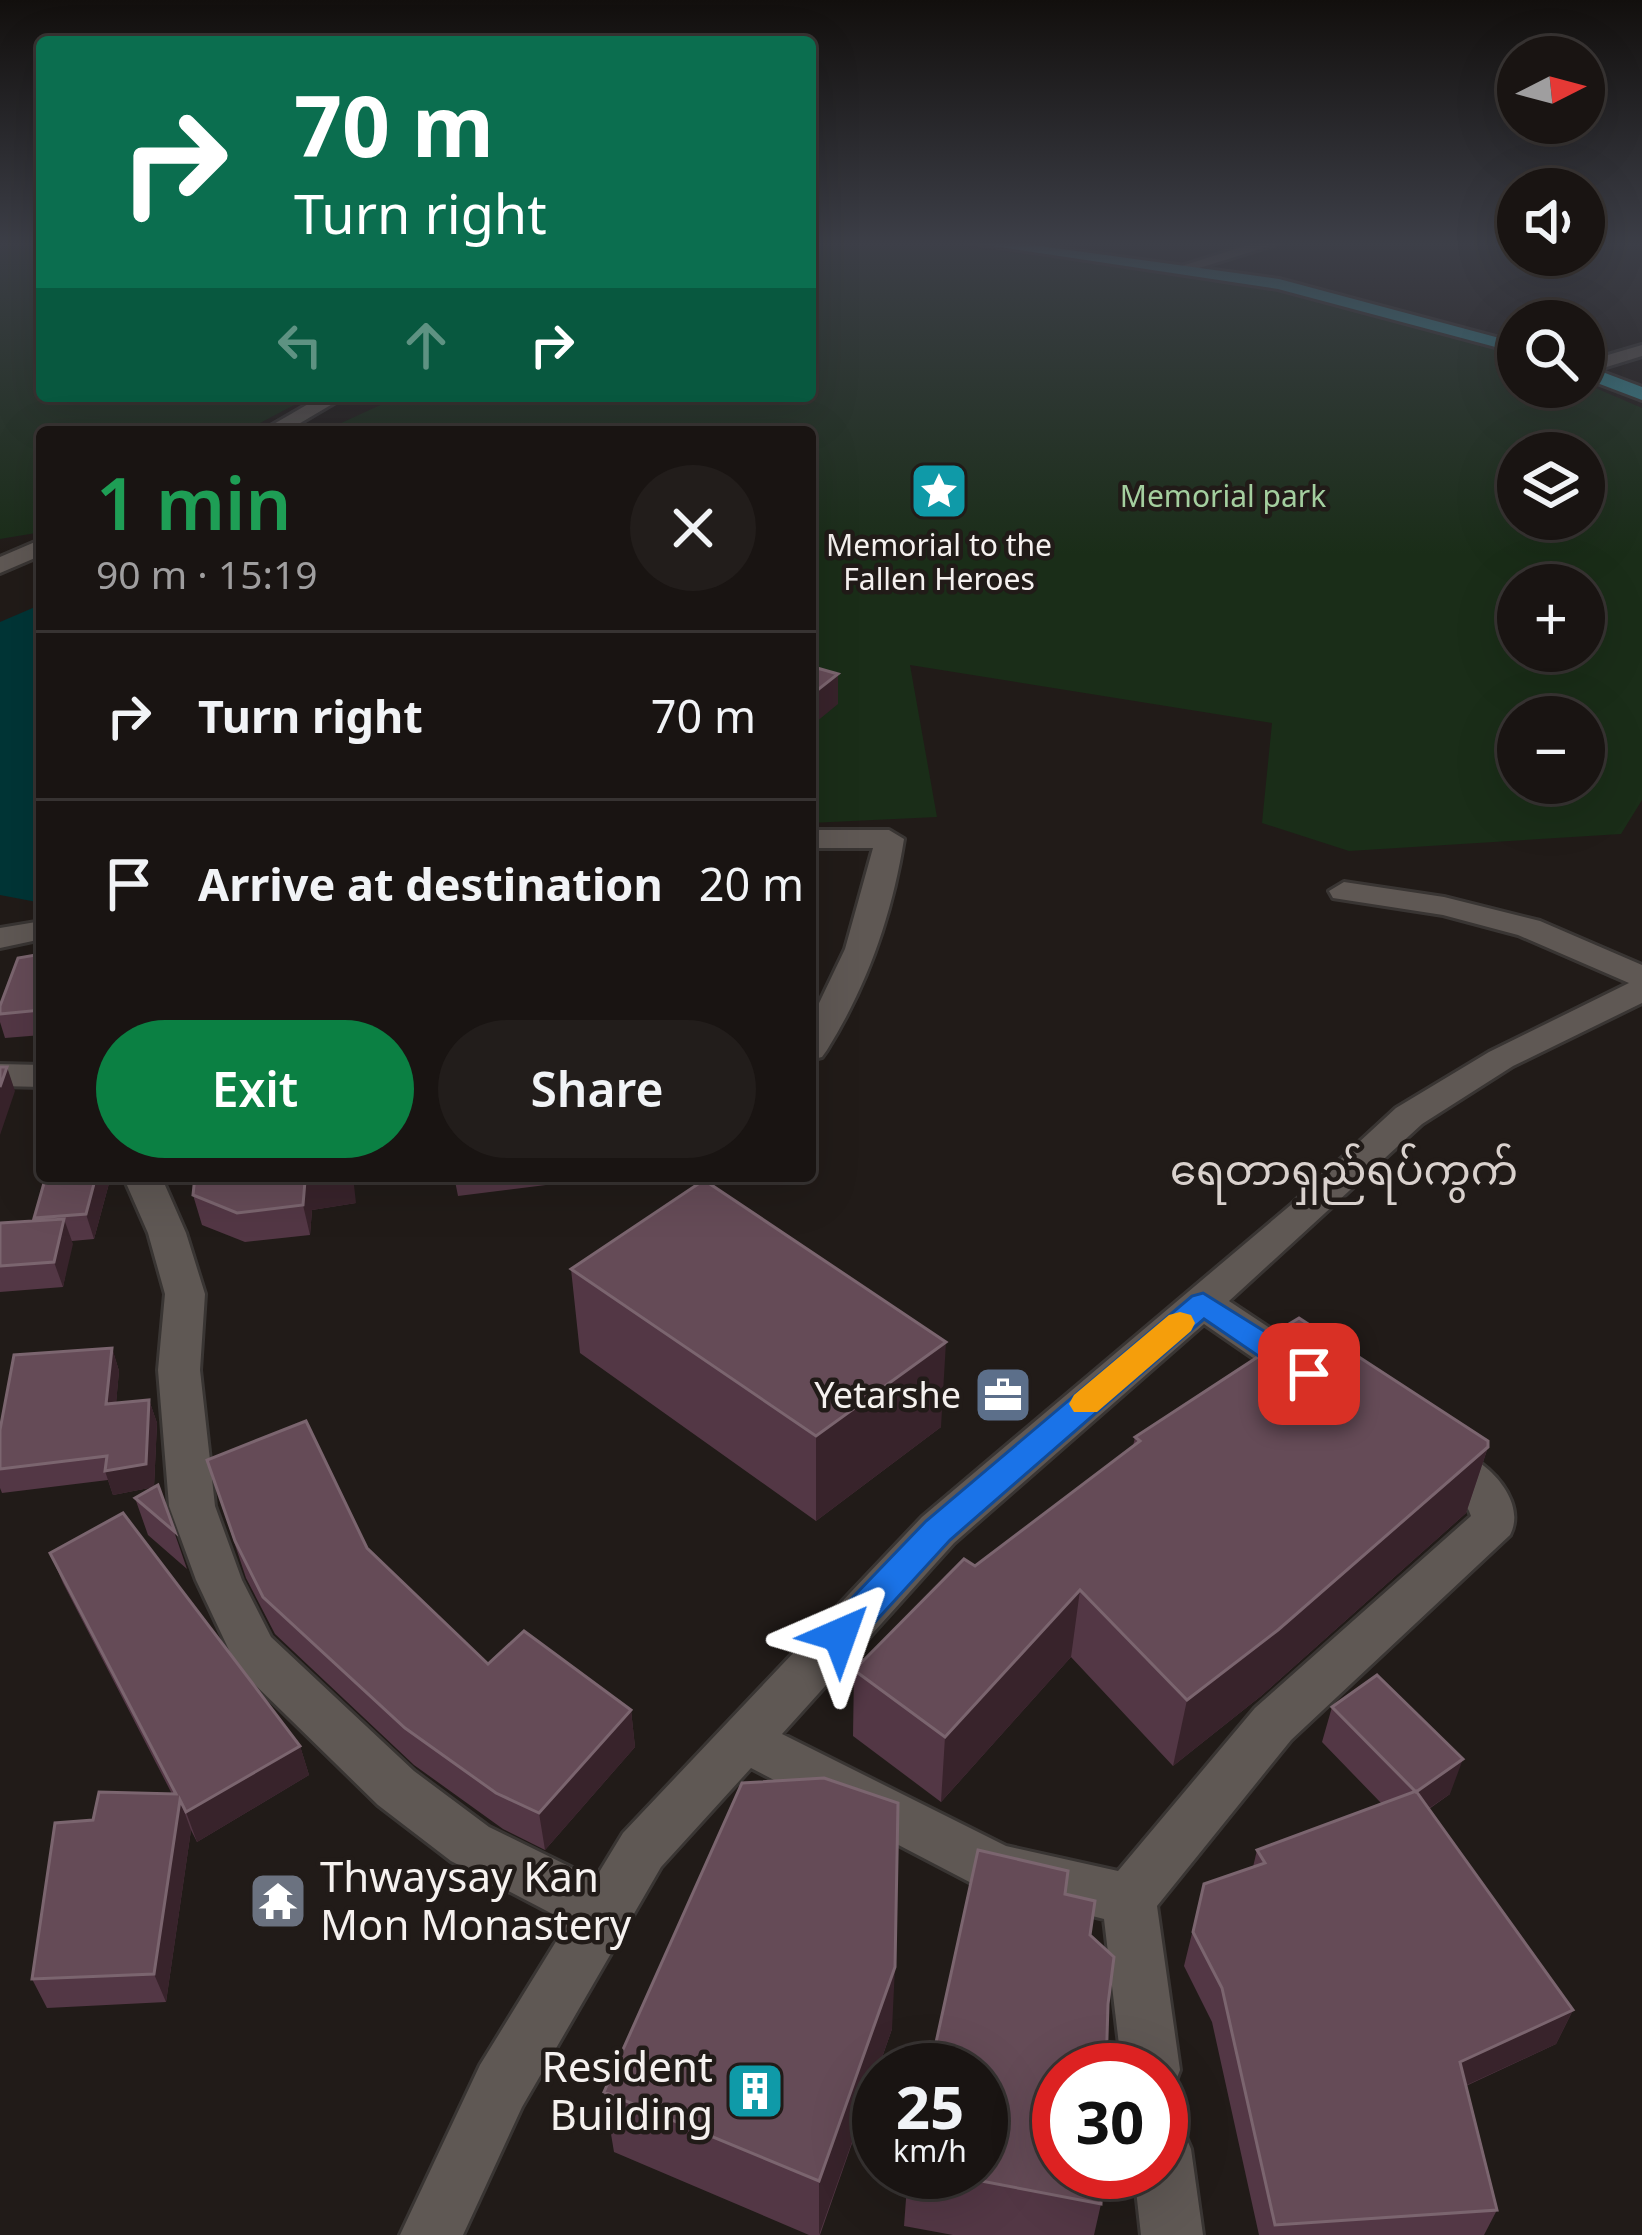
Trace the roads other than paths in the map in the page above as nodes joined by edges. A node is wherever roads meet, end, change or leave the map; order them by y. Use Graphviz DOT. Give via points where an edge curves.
graph roads {
  1 [pos="1642,350"];
  2 [pos="1605,361"];
  3 [pos="1605,373"];
  4 [pos="1605,376"];
  5 [pos="1642,384"];
  6 [pos="1642,394"];
  7 [pos="325,402"];
  8 [pos="281,426"];
  9 [pos="36,549"];
  10 [pos="0,566"];
  11 [pos="36,567"];
  12 [pos="0,584"];
  13 [pos="816,839"];
  14 [pos="1344,891"];
  15 [pos="36,931"];
  16 [pos="0,938"];
  17 [pos="1642,977"];
  18 [pos="1642,990"];
  19 [pos="816,1039"];
  20 [pos="0,1075"];
  21 [pos="36,1076"];
  22 [pos="145,1182"];
  23 [pos="1203,1304"];
  24 [pos="1335,1392"];
  25 [pos="1391,1430"];
  26 [pos="743,1739"];
  27 [pos="1129,1899"];
  28 [pos="602,1911"];
  29 [pos="1148,2043"];
  30 [pos="1167,2199"];
  31 [pos="431,2235"];
  32 [pos="1172,2235"];
  1 -- 2 [label="street"];
  3 -- 5 [label="main road"];
  4 -- 6 [label="main road"];
  7 -- 8 [label="street"];
  9 -- 10 [label="street"];
  11 -- 12 [label="street"];
  13 -- 19 [label="street" via="889,839 881,899"];
  14 -- 17 [label="street" via="1528,928"];
  15 -- 16 [label="street"];
  18 -- 23 [label="street" via="1501,1059 1408,1116"];
  20 -- 21 [label="street"];
  22 -- 28 [label="street" via="185,1294 179,1370 192,1506 254,1652 396,1788 470,1844"];
  23 -- 24 [label="street"];
  23 -- 26 [label="street" via="938,1530"];
  25 -- 27 [label="street" via="1486,1493 1494,1522 1273,1724"];
  26 -- 27 [label="street" via="998,1869"];
  26 -- 28 [label="street" via="642,1850"];
  27 -- 29 [label="street"];
  28 -- 31 [label="street" via="501,2086"];
  30 -- 32 [label="street"];
}
